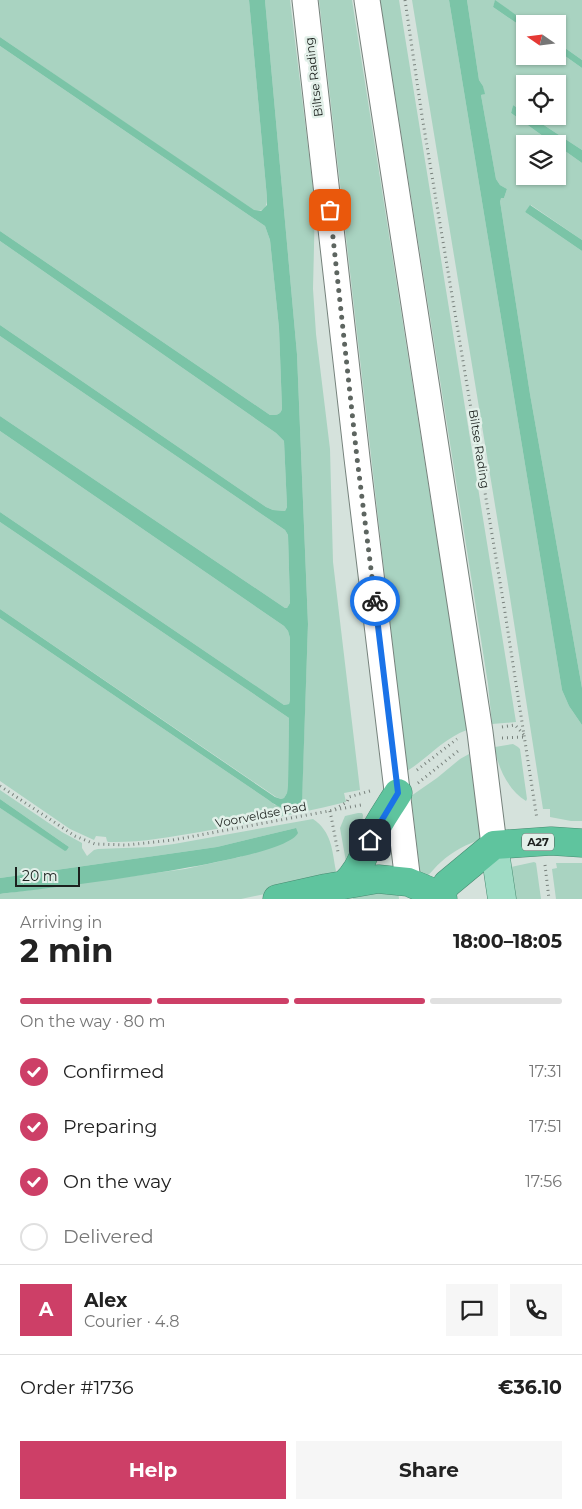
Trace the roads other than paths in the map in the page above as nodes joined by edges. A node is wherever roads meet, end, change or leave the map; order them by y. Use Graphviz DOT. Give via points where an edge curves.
graph roads {
  1 [pos="305,0"];
  2 [pos="367,0"];
  3 [pos="397,787"];
  4 [pos="582,843"];
  5 [pos="494,845"];
  6 [pos="344,885"];
  7 [pos="409,891"];
  8 [pos="440,898"];
  9 [pos="278,899"];
  10 [pos="502,899"];
  1 -- 3 [label="main road, Biltse Rading"];
  2 -- 5 [label="main road" via="481,737"];
  3 -- 6 [label="highway" via="366,854 354,876"];
  3 -- 7 [label="main road, Biltse Rading"];
  4 -- 5 [label="highway, A27"];
  5 -- 8 [label="highway" via="447,884"];
  5 -- 10 [label="main road"];
  6 -- 7 [label="highway" via="378,879"];
  6 -- 9 [label="highway"];
  7 -- 8 [label="highway"];
}
